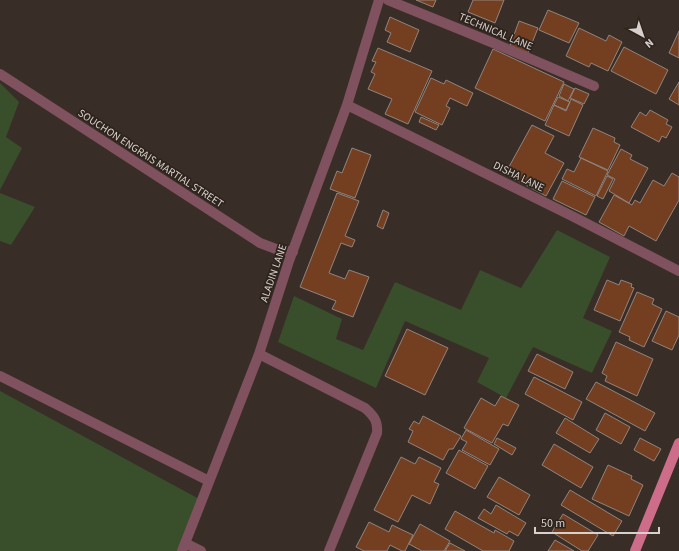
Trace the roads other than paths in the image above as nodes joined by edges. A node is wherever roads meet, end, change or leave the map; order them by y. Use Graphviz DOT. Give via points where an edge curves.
graph roads {
  1 [pos="379,0"];
  2 [pos="388,0"];
  3 [pos="0,74"];
  4 [pos="594,86"];
  5 [pos="347,105"];
  6 [pos="292,252"];
  7 [pos="679,271"];
  8 [pos="259,354"];
  9 [pos="0,376"];
  10 [pos="679,443"];
  11 [pos="208,481"];
  12 [pos="183,547"];
  13 [pos="200,551"];
  14 [pos="329,551"];
  15 [pos="635,551"];
  1 -- 5 [label="street, ALADIN LANE"];
  2 -- 4 [label="street, TECHNICAL LANE"];
  3 -- 6 [label="street, SOUCHON ENGRAIS MARTIAL STREET" via="260,243"];
  5 -- 6 [label="street, ALADIN LANE"];
  5 -- 7 [label="street, DISHA LANE"];
  6 -- 8 [label="street, ALADIN LANE"];
  8 -- 11 [label="street, ALADIN LANE"];
  8 -- 14 [label="street" via="366,408 378,423 377,433"];
  9 -- 11 [label="street"];
  10 -- 15 [label="main road"];
  11 -- 12 [label="street, ALADIN LANE"];
  12 -- 13 [label="street"];
}
